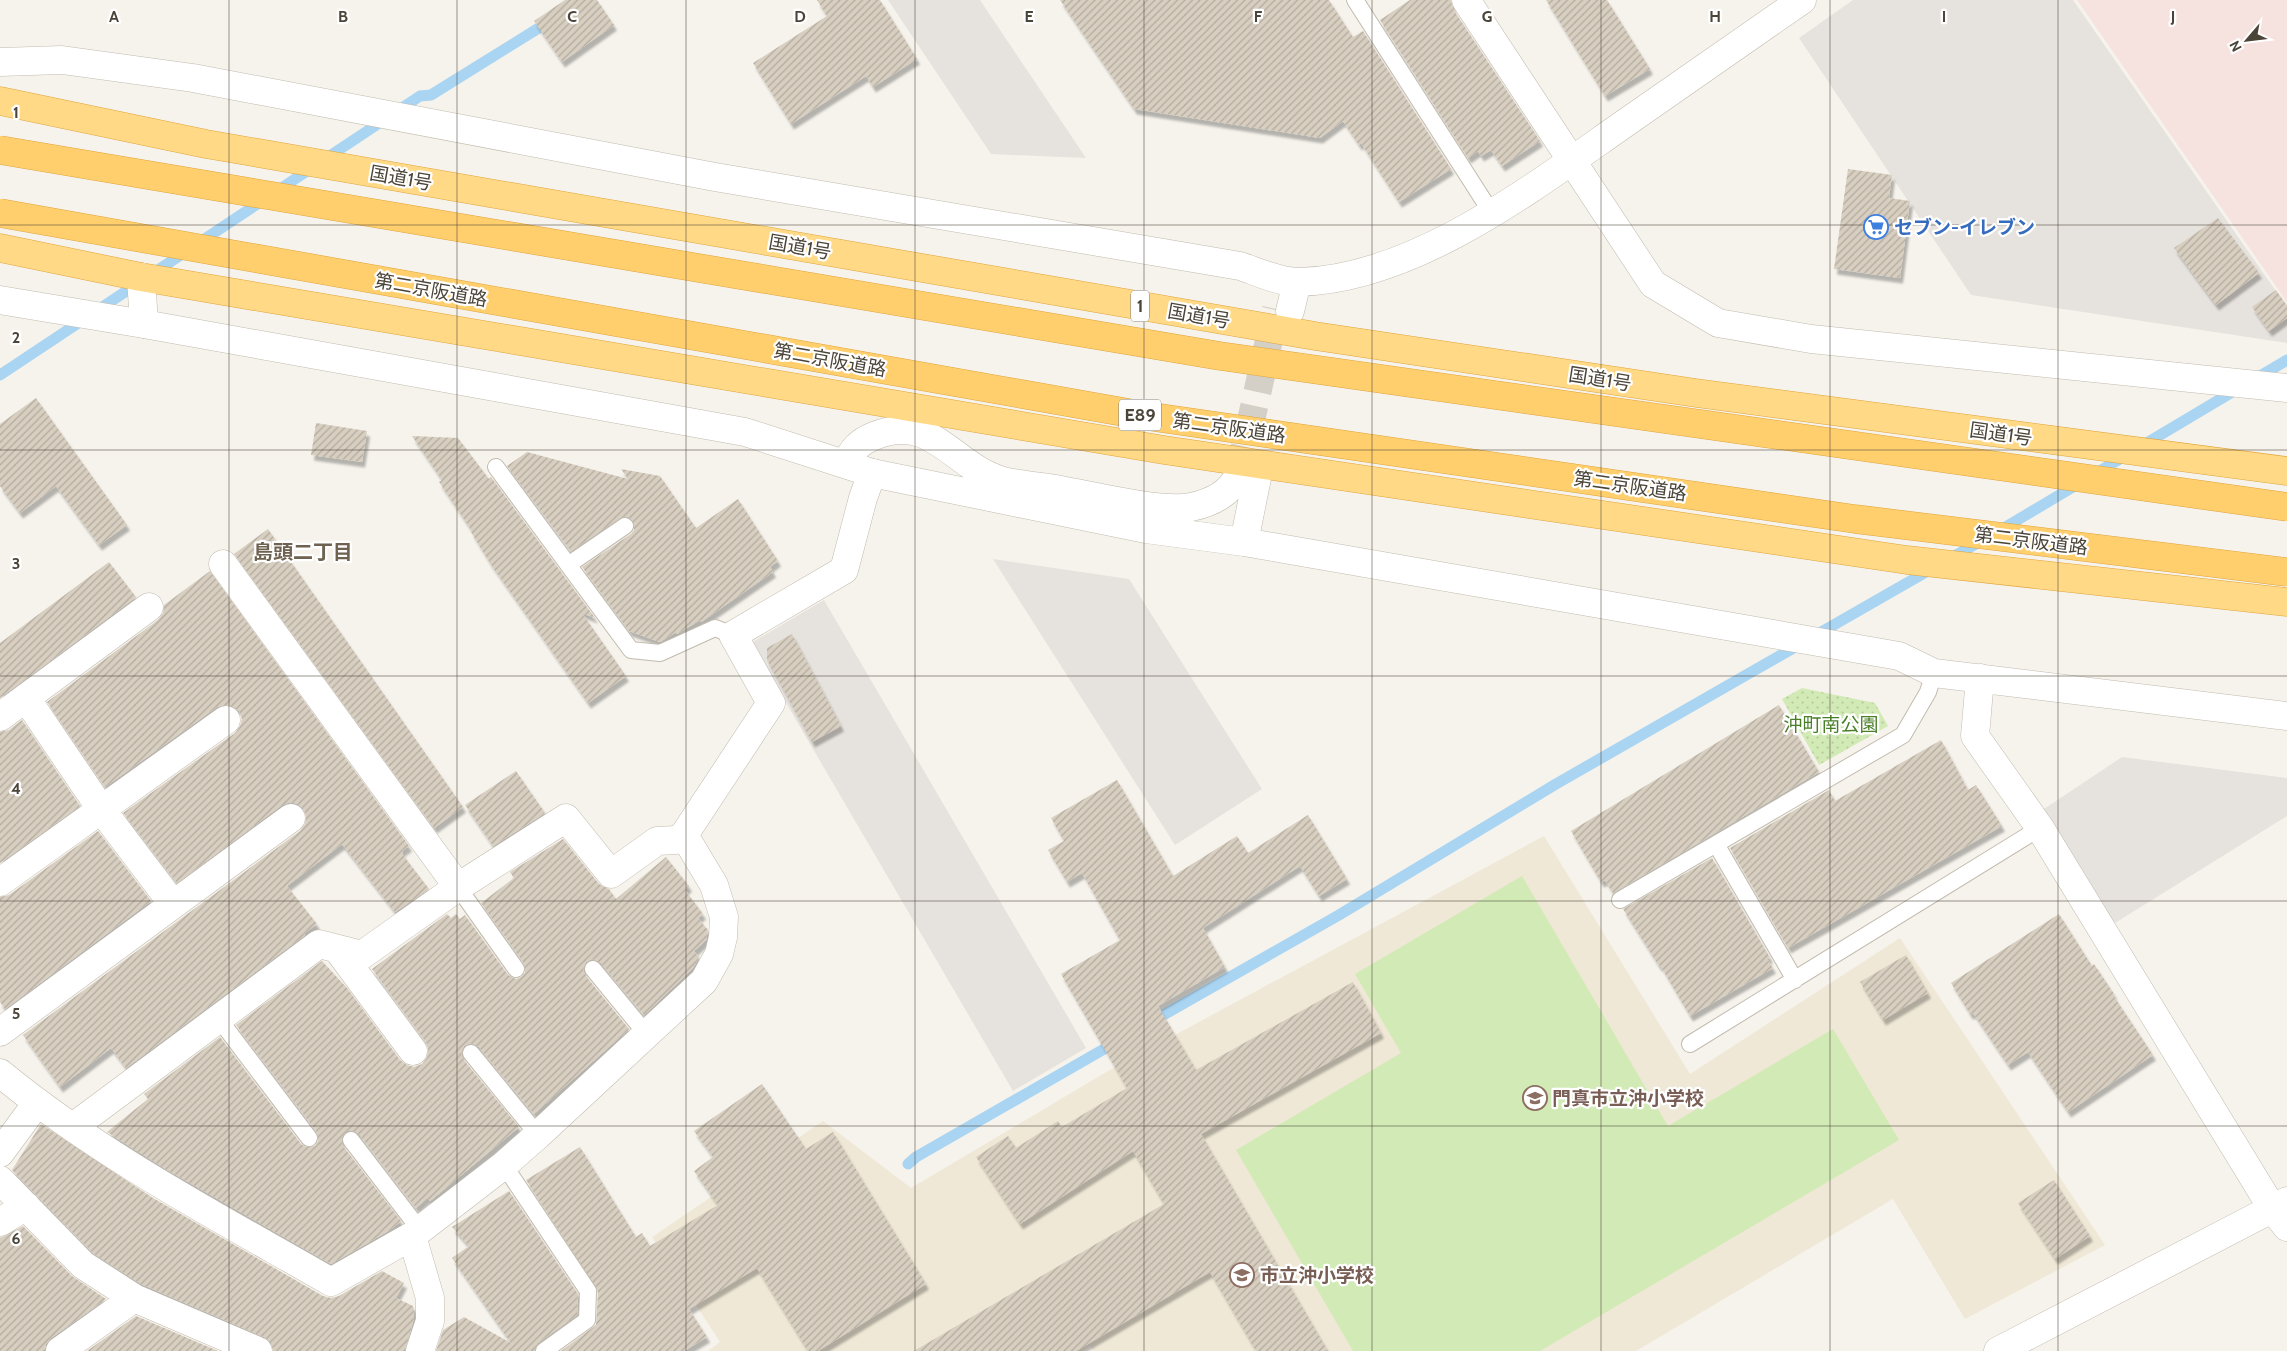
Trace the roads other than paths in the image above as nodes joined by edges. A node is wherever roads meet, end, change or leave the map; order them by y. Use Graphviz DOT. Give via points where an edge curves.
graph roads {
  1 [pos="1356,0"];
  2 [pos="1466,0"];
  3 [pos="1802,0"];
  4 [pos="4,61"];
  5 [pos="0,101"];
  6 [pos="0,150"];
  7 [pos="1571,162"];
  8 [pos="1491,212"];
  9 [pos="0,213"];
  10 [pos="0,248"];
  11 [pos="141,276"];
  12 [pos="1290,281"];
  13 [pos="0,300"];
  14 [pos="1283,310"];
  15 [pos="144,324"];
  16 [pos="2287,388"];
  17 [pos="846,464"];
  18 [pos="496,467"];
  19 [pos="2287,471"];
  20 [pos="872,473"];
  21 [pos="863,498"];
  22 [pos="2287,507"];
  23 [pos="625,526"];
  24 [pos="1244,542"];
  25 [pos="223,564"];
  26 [pos="568,565"];
  27 [pos="2287,572"];
  28 [pos="2287,602"];
  29 [pos="149,607"];
  30 [pos="733,635"];
  31 [pos="1934,673"];
  32 [pos="1980,678"];
  33 [pos="26,698"];
  34 [pos="2287,716"];
  35 [pos="0,717"];
  36 [pos="226,720"];
  37 [pos="101,809"];
  38 [pos="291,818"];
  39 [pos="2040,828"];
  40 [pos="684,834"];
  41 [pos="1716,844"];
  42 [pos="0,882"];
  43 [pos="458,887"];
  44 [pos="1620,900"];
  45 [pos="173,904"];
  46 [pos="338,950"];
  47 [pos="516,969"];
  48 [pos="593,969"];
  49 [pos="1795,980"];
  50 [pos="219,1019"];
  51 [pos="0,1032"];
  52 [pos="648,1036"];
  53 [pos="1690,1044"];
  54 [pos="413,1051"];
  55 [pos="471,1054"];
  56 [pos="0,1073"];
  57 [pos="37,1103"];
  58 [pos="73,1127"];
  59 [pos="538,1135"];
  60 [pos="309,1138"];
  61 [pos="351,1140"];
  62 [pos="0,1153"];
  63 [pos="504,1165"];
  64 [pos="0,1180"];
  65 [pos="26,1206"];
  66 [pos="2282,1212"];
  67 [pos="0,1222"];
  68 [pos="416,1233"];
  69 [pos="134,1298"];
  70 [pos="60,1351"];
  71 [pos="258,1351"];
  72 [pos="420,1351"];
  73 [pos="544,1351"];
  74 [pos="1998,1351"];
  1 -- 8 [label="lane"];
  2 -- 7 [label="street"];
  3 -- 7 [label="street"];
  4 -- 12 [label="street" via="62,60 193,78 715,177 1240,266"];
  5 -- 19 [label="highway, 国道1号 / 1" via="216,145 1286,331 1696,394"];
  6 -- 22 [label="highway, bridge" via="1220,356"];
  7 -- 8 [label="street"];
  7 -- 16 [label="street" via="1653,284 1718,323 1811,339"];
  8 -- 12 [label="street" via="1418,254 1346,277"];
  9 -- 27 [label="highway, 第二京阪道路 / E89, bridge" via="1140,415 1855,519"];
  10 -- 11 [label="highway"];
  11 -- 15 [label="street"];
  11 -- 28 [label="highway" via="1173,451 1907,560"];
  12 -- 14 [label="street"];
  13 -- 15 [label="street"];
  15 -- 17 [label="street" via="744,432"];
  17 -- 20 [label="street"];
  17 -- 21 [label="street"];
  17 -- 24 [label="street" via="851,451 864,440 902,429 920,431 942,443 969,465 999,480 1160,507 1190,508 1208,502 1225,494 1248,476"];
  18 -- 26 [label="lane"];
  20 -- 21 [label="street"];
  20 -- 24 [label="street" via="1146,529"];
  21 -- 30 [label="street" via="844,570"];
  23 -- 26 [label="lane"];
  24 -- 31 [label="street" via="1899,656"];
  25 -- 43 [label="street"];
  26 -- 30 [label="lane" via="631,650 660,653 715,628"];
  29 -- 33 [label="street"];
  30 -- 40 [label="street" via="771,703"];
  31 -- 32 [label="street"];
  31 -- 41 [label="lane" via="1928,692 1903,735"];
  32 -- 34 [label="street"];
  32 -- 39 [label="street" via="1974,736"];
  33 -- 35 [label="street"];
  33 -- 37 [label="street"];
  36 -- 37 [label="street"];
  37 -- 42 [label="street"];
  37 -- 45 [label="street"];
  38 -- 45 [label="street"];
  39 -- 49 [label="lane"];
  39 -- 66 [label="street"];
  40 -- 43 [label="street" via="676,840 657,841 611,874 566,818"];
  40 -- 52 [label="street" via="714,885 724,917 723,937 714,967 704,981"];
  41 -- 44 [label="lane"];
  41 -- 49 [label="lane"];
  43 -- 46 [label="street" via="362,955"];
  43 -- 47 [label="lane"];
  45 -- 51 [label="street"];
  46 -- 50 [label="street" via="320,944"];
  46 -- 54 [label="street"];
  48 -- 52 [label="lane"];
  49 -- 53 [label="lane"];
  50 -- 58 [label="street"];
  50 -- 60 [label="lane"];
  52 -- 59 [label="street"];
  55 -- 59 [label="lane"];
  56 -- 57 [label="street"];
  57 -- 58 [label="street"];
  57 -- 62 [label="street"];
  58 -- 68 [label="street" via="139,1171 331,1282"];
  59 -- 63 [label="street"];
  61 -- 68 [label="lane"];
  63 -- 68 [label="street"];
  63 -- 73 [label="lane" via="588,1291 587,1320"];
  64 -- 65 [label="street"];
  65 -- 67 [label="street"];
  65 -- 69 [label="street" via="83,1264"];
  66 -- 74 [label="street"];
  68 -- 72 [label="street" via="430,1298 430,1321"];
  69 -- 70 [label="street"];
  69 -- 71 [label="street"];
}
